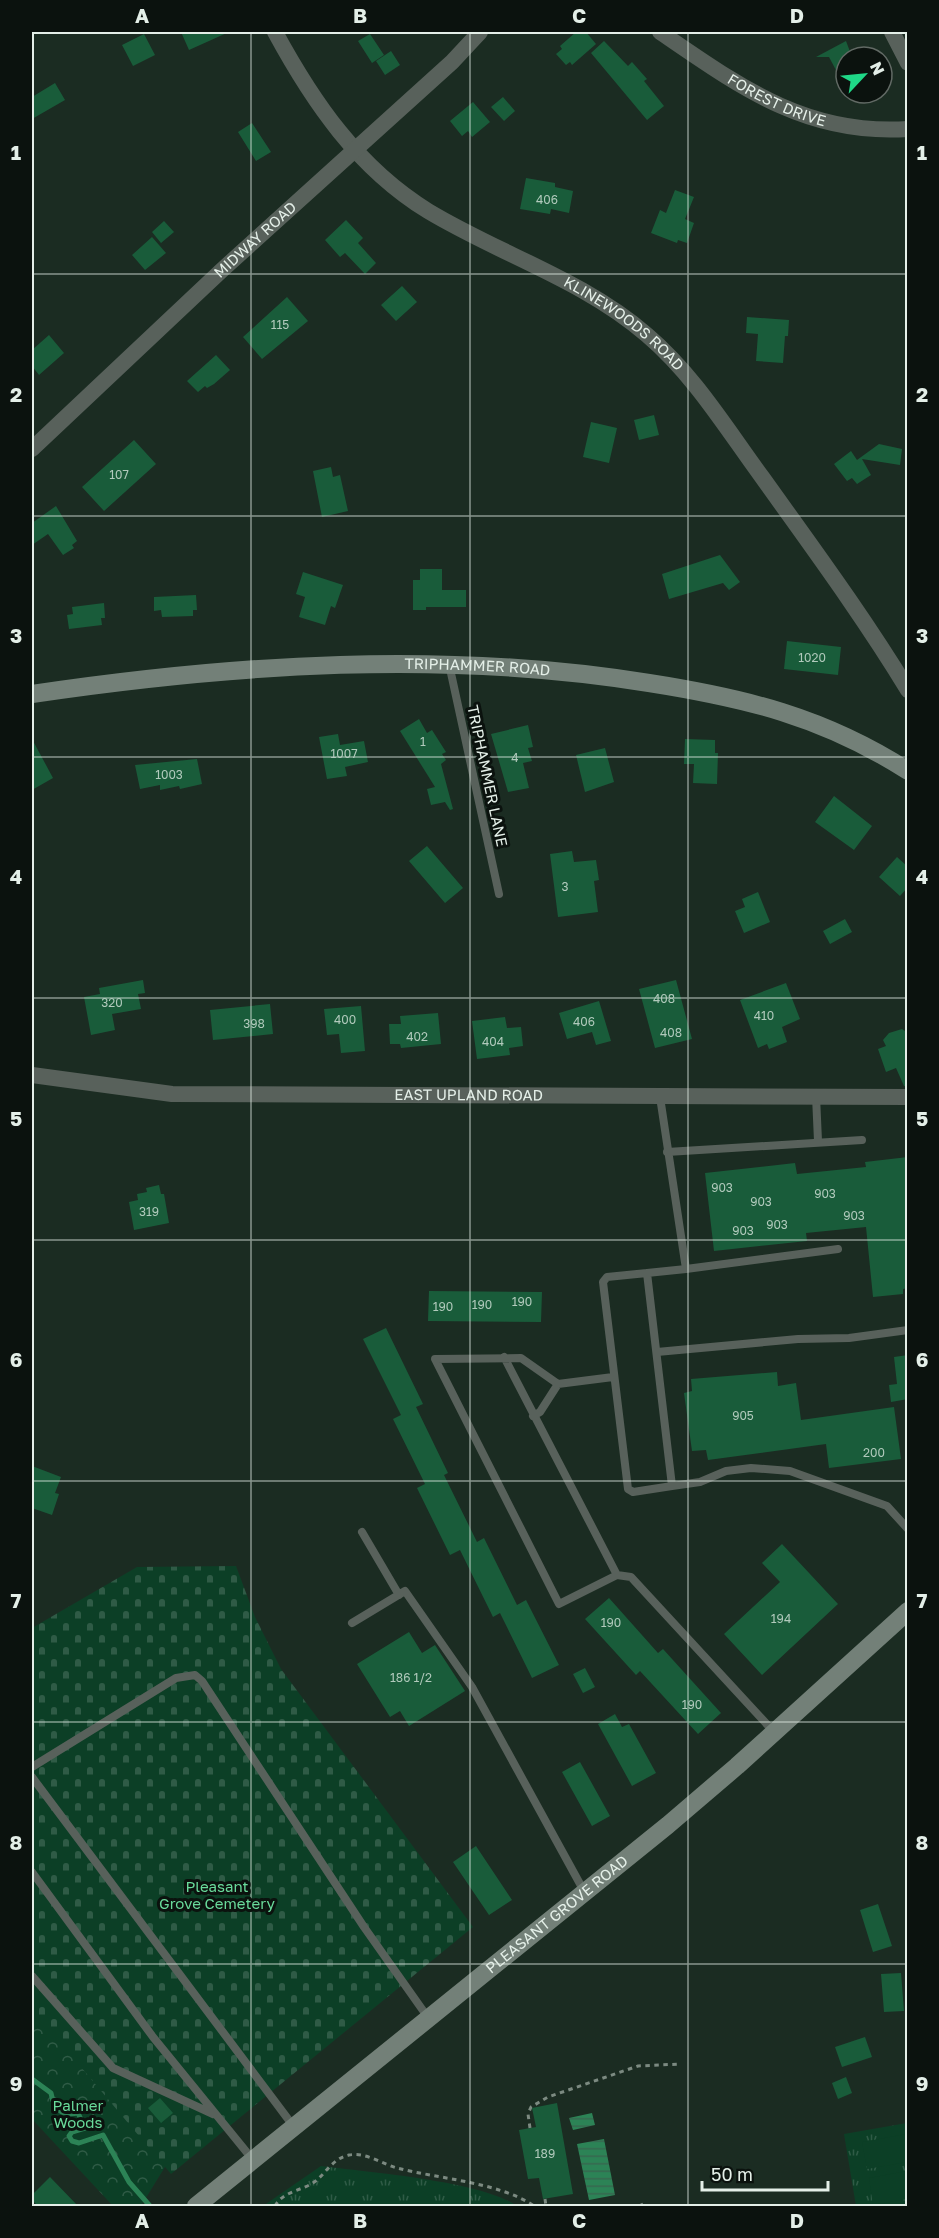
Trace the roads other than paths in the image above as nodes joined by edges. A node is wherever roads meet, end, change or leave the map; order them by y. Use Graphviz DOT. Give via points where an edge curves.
graph roads {
  1 [pos="275,32"];
  2 [pos="480,32"];
  3 [pos="660,32"];
  4 [pos="892,32"];
  5 [pos="908,63"];
  6 [pos="908,129"];
  7 [pos="355,150"];
  8 [pos="32,449"];
  9 [pos="449,664"];
  10 [pos="908,690"];
  11 [pos="32,694"];
  12 [pos="908,771"];
  13 [pos="498,894"];
  14 [pos="32,1075"];
  15 [pos="816,1096"];
  16 [pos="660,1097"];
  17 [pos="908,1097"];
  18 [pos="862,1140"];
  19 [pos="818,1141"];
  20 [pos="667,1152"];
  21 [pos="838,1249"];
  22 [pos="686,1269"];
  23 [pos="647,1273"];
  24 [pos="908,1330"];
  25 [pos="657,1352"];
  26 [pos="504,1357"];
  27 [pos="612,1377"];
  28 [pos="558,1384"];
  29 [pos="533,1416"];
  30 [pos="672,1486"];
  31 [pos="903,1517"];
  32 [pos="908,1529"];
  33 [pos="362,1532"];
  34 [pos="617,1575"];
  35 [pos="399,1595"];
  36 [pos="908,1611"];
  37 [pos="352,1623"];
  38 [pos="774,1732"];
  39 [pos="32,1767"];
  40 [pos="32,1778"];
  41 [pos="32,1872"];
  42 [pos="585,1893"];
  43 [pos="32,1976"];
  44 [pos="429,2019"];
  45 [pos="216,2115"];
  46 [pos="294,2127"];
  47 [pos="253,2160"];
  48 [pos="196,2206"];
  1 -- 7 [label="street, KLINEWOODS ROAD" via="321,111"];
  2 -- 7 [label="street, MIDWAY ROAD"];
  3 -- 6 [label="street, FOREST DRIVE" via="777,106 845,126"];
  4 -- 5 [label="street"];
  7 -- 8 [label="street, MIDWAY ROAD"];
  7 -- 10 [label="street, KLINEWOODS ROAD" via="426,210 588,292 616,310 672,359 703,395 834,578"];
  9 -- 11 [label="street, TRIPHAMMER ROAD" via="227,672"];
  9 -- 12 [label="street, TRIPHAMMER ROAD" via="561,671 728,696 828,727"];
  9 -- 13 [label="lane, TRIPHAMMER LANE"];
  14 -- 16 [label="street, EAST UPLAND ROAD" via="172,1094"];
  15 -- 16 [label="street, EAST UPLAND ROAD"];
  15 -- 17 [label="street, EAST UPLAND ROAD"];
  15 -- 19 [label="lane"];
  16 -- 20 [label="lane"];
  18 -- 19 [label="lane"];
  19 -- 20 [label="lane"];
  20 -- 22 [label="lane"];
  21 -- 22 [label="lane"];
  22 -- 23 [label="lane"];
  23 -- 25 [label="lane"];
  23 -- 27 [label="lane" via="607,1277 603,1282"];
  24 -- 25 [label="lane"];
  25 -- 30 [label="lane"];
  26 -- 28 [label="lane" via="520,1358"];
  26 -- 29 [label="lane"];
  26 -- 34 [label="lane" via="435,1359 559,1604"];
  27 -- 28 [label="lane"];
  27 -- 30 [label="lane" via="628,1489 633,1492"];
  28 -- 29 [label="lane" via="540,1412"];
  29 -- 34 [label="lane"];
  30 -- 31 [label="lane" via="700,1482 726,1471 790,1471 887,1506"];
  31 -- 32 [label="lane"];
  33 -- 35 [label="lane"];
  34 -- 38 [label="lane" via="631,1576"];
  35 -- 37 [label="lane"];
  35 -- 42 [label="lane" via="405,1591 472,1687"];
  36 -- 38 [label="street, PLEASANT GROVE ROAD"];
  38 -- 42 [label="street, PLEASANT GROVE ROAD"];
  39 -- 44 [label="lane" via="176,1678 195,1675"];
  40 -- 46 [label="lane"];
  41 -- 45 [label="lane" via="153,2037"];
  42 -- 44 [label="street, PLEASANT GROVE ROAD"];
  43 -- 45 [label="lane" via="113,2068"];
  44 -- 46 [label="street, PLEASANT GROVE ROAD"];
  45 -- 47 [label="lane"];
  46 -- 47 [label="street, PLEASANT GROVE ROAD"];
  47 -- 48 [label="street, PLEASANT GROVE ROAD"];
}
